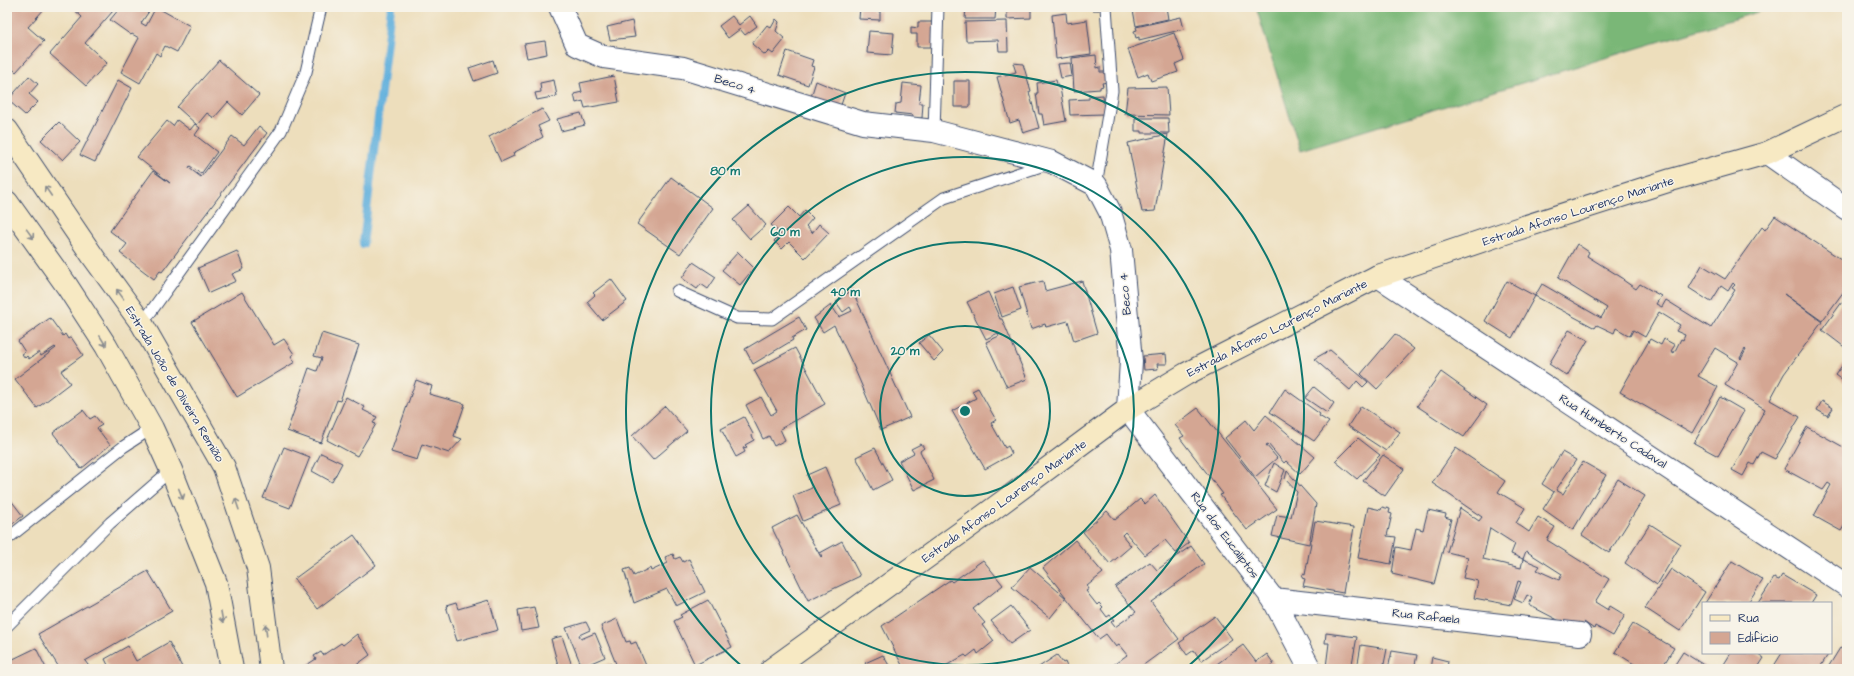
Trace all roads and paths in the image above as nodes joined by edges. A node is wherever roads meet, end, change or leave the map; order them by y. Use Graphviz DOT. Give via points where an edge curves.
graph roads {
  1 [pos="321,7"];
  2 [pos="560,7"];
  3 [pos="938,7"];
  4 [pos="1106,7"];
  5 [pos="1847,115"];
  6 [pos="7,130"];
  7 [pos="934,131"];
  8 [pos="1767,153"];
  9 [pos="1052,162"];
  10 [pos="1096,185"];
  11 [pos="7,202"];
  12 [pos="1847,209"];
  13 [pos="1378,276"];
  14 [pos="677,291"];
  15 [pos="142,324"];
  16 [pos="1128,409"];
  17 [pos="152,428"];
  18 [pos="171,470"];
  19 [pos="7,539"];
  20 [pos="1847,586"];
  21 [pos="1273,599"];
  22 [pos="7,626"];
  23 [pos="1580,634"];
  24 [pos="232,669"];
  25 [pos="271,669"];
  26 [pos="772,669"];
  27 [pos="1310,669"];
  1 -- 15 [label="lane" via="306,72 281,131"];
  2 -- 7 [label="street, Beco 4" via="576,45 604,56 683,68 863,123"];
  3 -- 7 [label="lane"];
  4 -- 10 [label="lane" via="1112,91"];
  5 -- 8 [label="main road, Estrada Afonso Lourenço Mariante"];
  15 -- 6 [label="main road, Estrada João de Oliveira Remião, one-way"];
  7 -- 9 [label="street, Beco 4"];
  8 -- 12 [label="street"];
  8 -- 13 [label="main road, Estrada Afonso Lourenço Mariante" via="1672,180"];
  9 -- 10 [label="street, Beco 4"];
  9 -- 14 [label="lane" via="944,198 772,319 737,318"];
  10 -- 16 [label="street, Beco 4" via="1110,212 1121,250 1131,361"];
  11 -- 17 [label="main road, one-way" via="106,346"];
  13 -- 16 [label="main road, Estrada Afonso Lourenço Mariante" via="1186,374"];
  13 -- 20 [label="street, Rua Humberto Cadaval"];
  25 -- 15 [label="main road, Estrada João de Oliveira Remião, one-way" via="258,568 224,467"];
  16 -- 21 [label="street, Rua dos Eucaliptos"];
  16 -- 26 [label="main road, Estrada Afonso Lourenço Mariante"];
  17 -- 18 [label="main road"];
  17 -- 19 [label="lane" via="123,447"];
  18 -- 22 [label="lane" via="110,523"];
  18 -- 24 [label="main road, one-way" via="216,583"];
  21 -- 23 [label="street, Rua Rafaela"];
  21 -- 27 [label="street, Rua dos Eucaliptos"];
}
